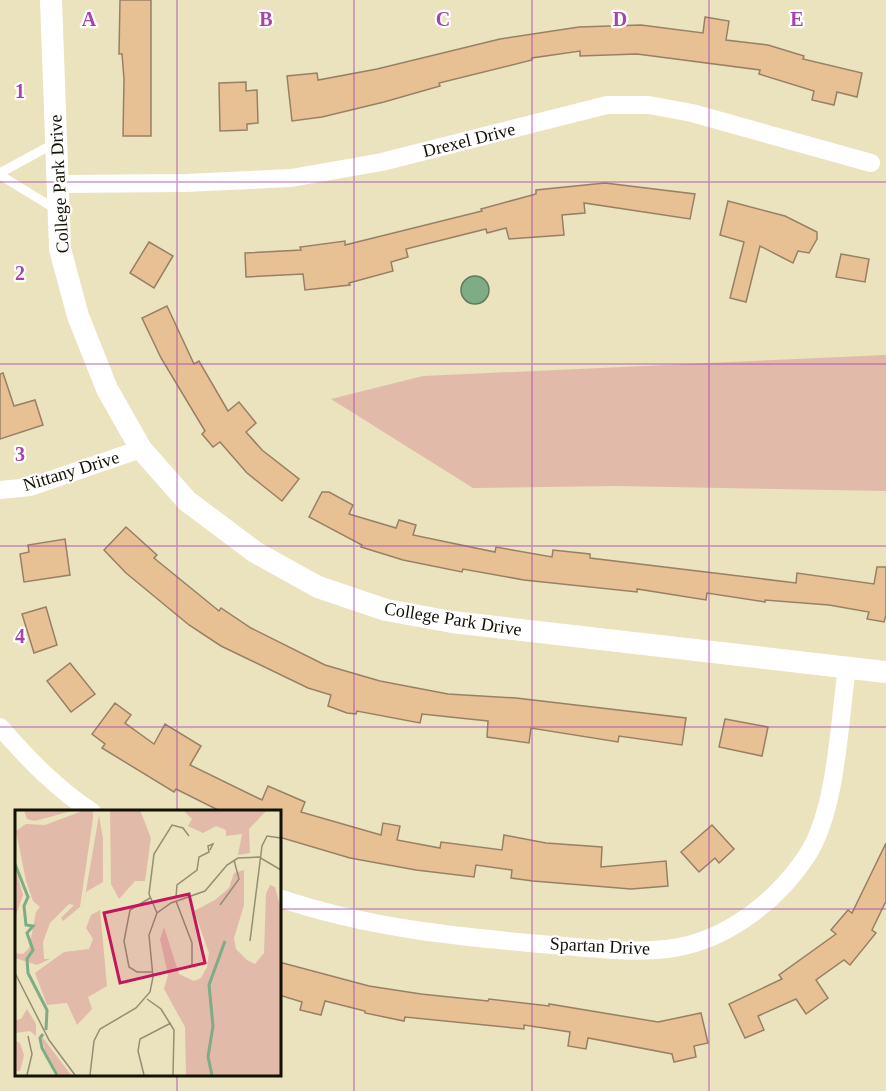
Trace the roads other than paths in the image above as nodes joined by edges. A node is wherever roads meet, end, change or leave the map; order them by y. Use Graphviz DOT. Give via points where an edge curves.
graph roads {
  1 [pos="51,0"];
  2 [pos="57,142"];
  3 [pos="871,163"];
  4 [pos="0,174"];
  5 [pos="58,184"];
  6 [pos="59,212"];
  7 [pos="141,449"];
  8 [pos="0,490"];
  9 [pos="847,668"];
  10 [pos="886,672"];
  11 [pos="0,727"];
  12 [pos="89,810"];
  13 [pos="280,898"];
  1 -- 2 [label="street, College Park Drive"];
  2 -- 4 [label="lane"];
  2 -- 5 [label="street, College Park Drive"];
  3 -- 5 [label="street, Drexel Drive" via="692,113 649,105 607,105 382,162 291,178"];
  4 -- 6 [label="lane"];
  5 -- 6 [label="street, College Park Drive"];
  6 -- 7 [label="street, College Park Drive" via="60,249 78,316 107,389"];
  7 -- 8 [label="street, Nittany Drive" via="30,487"];
  7 -- 9 [label="street, College Park Drive" via="187,501 255,552 318,586 386,610 452,622"];
  9 -- 10 [label="street, College Park Drive"];
  9 -- 13 [label="street, Spartan Drive" via="828,806 810,852 787,883 756,911 716,935 675,948 628,951 484,939 325,914"];
  11 -- 12 [label="street" via="67,795"];
}
